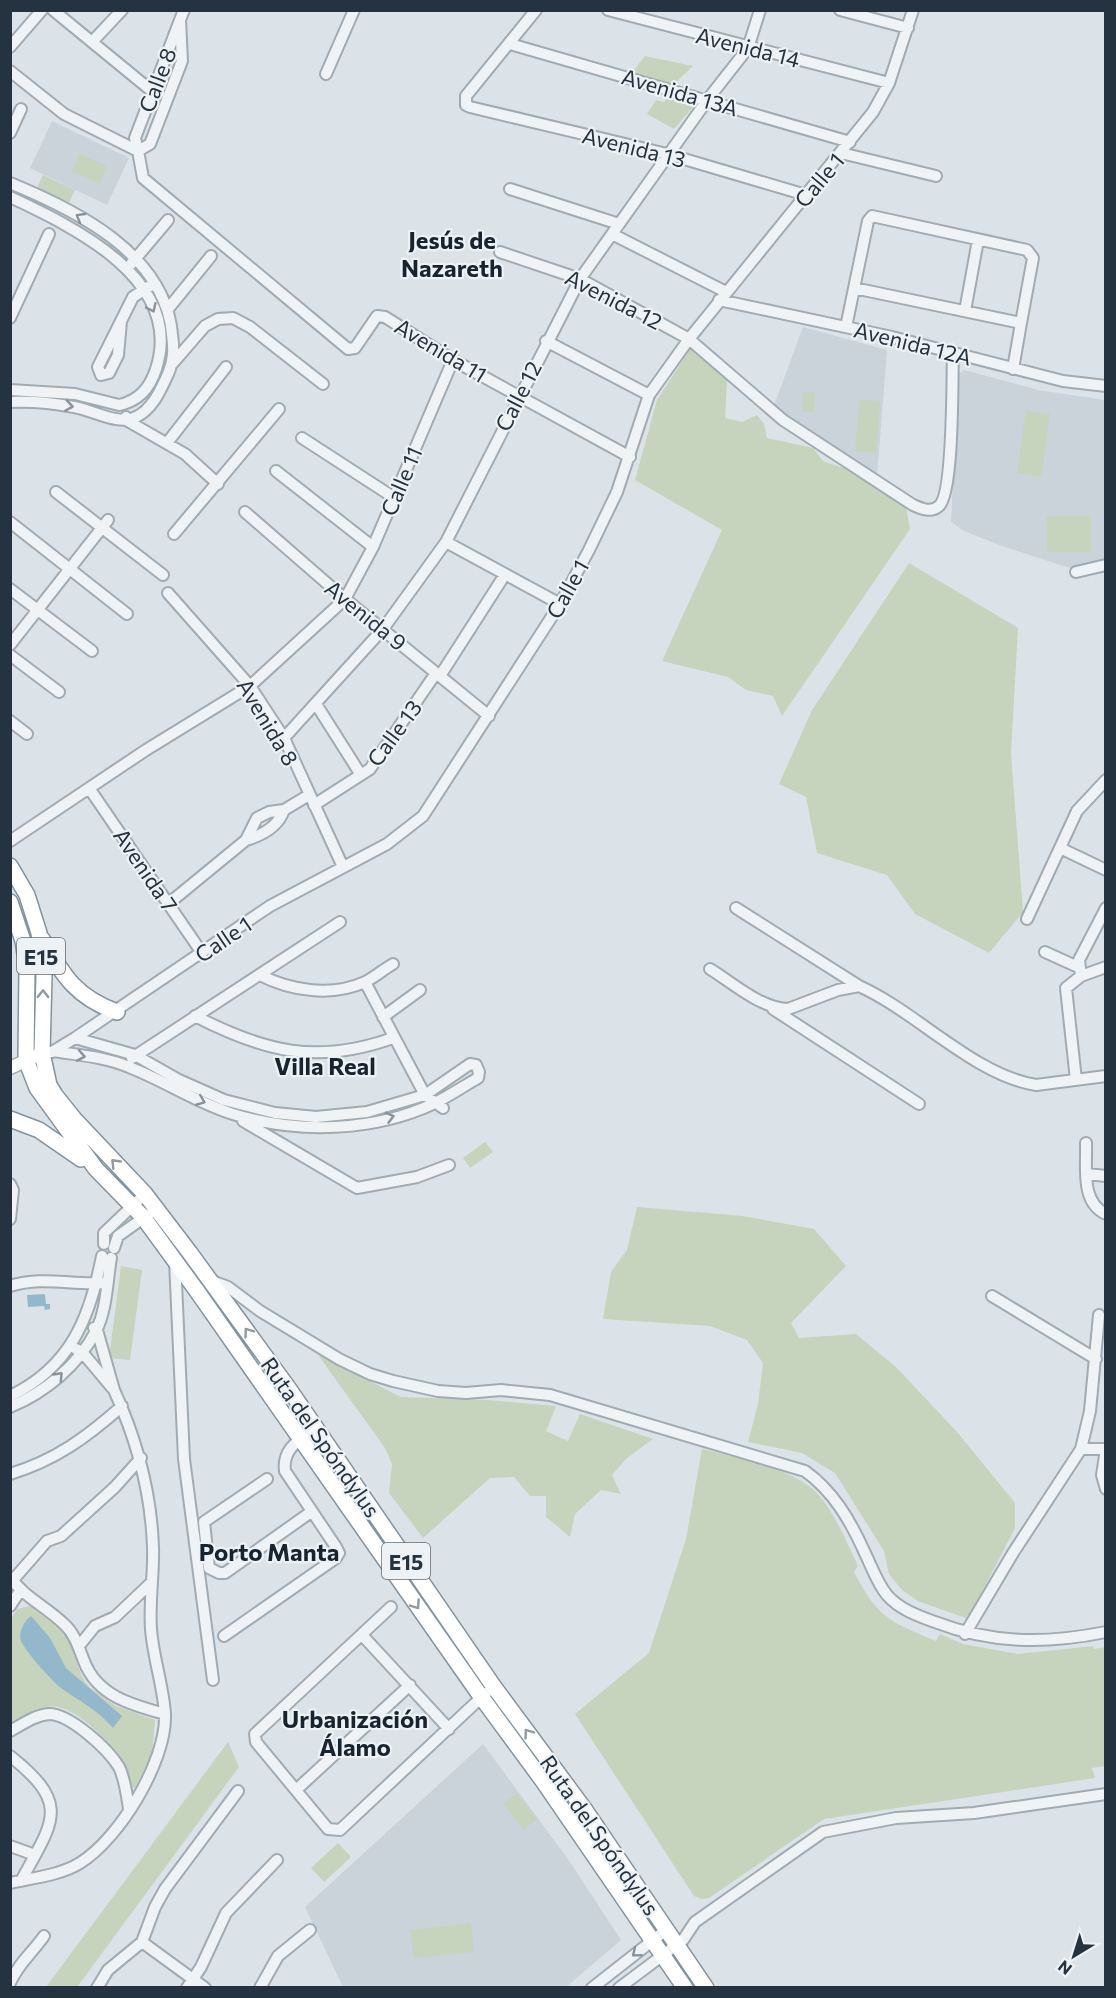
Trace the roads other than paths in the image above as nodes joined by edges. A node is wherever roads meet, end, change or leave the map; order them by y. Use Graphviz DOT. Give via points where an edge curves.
graph roads {
  1 [pos="42,10"];
  2 [pos="53,10"];
  3 [pos="122,10"];
  4 [pos="354,10"];
  5 [pos="536,10"];
  6 [pos="608,10"];
  7 [pos="760,10"];
  8 [pos="840,10"];
  9 [pos="913,10"];
  10 [pos="182,15"];
  11 [pos="908,28"];
  12 [pos="92,42"];
  13 [pos="510,44"];
  14 [pos="10,47"];
  15 [pos="748,48"];
  16 [pos="10,71"];
  17 [pos="326,74"];
  18 [pos="889,82"];
  19 [pos="153,92"];
  20 [pos="168,96"];
  21 [pos="708,99"];
  22 [pos="21,109"];
  23 [pos="10,133"];
  24 [pos="850,142"];
  25 [pos="138,151"];
  26 [pos="841,153"];
  27 [pos="667,154"];
  28 [pos="936,176"];
  29 [pos="10,183"];
  30 [pos="510,189"];
  31 [pos="806,195"];
  32 [pos="10,197"];
  33 [pos="168,220"];
  34 [pos="619,224"];
  35 [pos="49,234"];
  36 [pos="612,234"];
  37 [pos="108,235"];
  38 [pos="978,240"];
  39 [pos="102,246"];
  40 [pos="500,252"];
  41 [pos="211,256"];
  42 [pos="135,260"];
  43 [pos="127,269"];
  44 [pos="580,279"];
  45 [pos="155,284"];
  46 [pos="854,288"];
  47 [pos="143,289"];
  48 [pos="723,296"];
  49 [pos="168,309"];
  50 [pos="965,311"];
  51 [pos="377,316"];
  52 [pos="10,318"];
  53 [pos="121,321"];
  54 [pos="1021,323"];
  55 [pos="846,327"];
  56 [pos="688,339"];
  57 [pos="546,341"];
  58 [pos="107,350"];
  59 [pos="953,352"];
  60 [pos="159,359"];
  61 [pos="453,360"];
  62 [pos="174,364"];
  63 [pos="114,365"];
  64 [pos="226,367"];
  65 [pos="1013,369"];
  66 [pos="323,384"];
  67 [pos="1106,386"];
  68 [pos="10,390"];
  69 [pos="519,395"];
  70 [pos="650,395"];
  71 [pos="39,396"];
  72 [pos="10,402"];
  73 [pos="128,403"];
  74 [pos="279,409"];
  75 [pos="126,420"];
  76 [pos="302,438"];
  77 [pos="167,442"];
  78 [pos="630,457"];
  79 [pos="276,471"];
  80 [pos="218,484"];
  81 [pos="56,492"];
  82 [pos="393,497"];
  83 [pos="245,512"];
  84 [pos="10,522"];
  85 [pos="105,523"];
  86 [pos="174,534"];
  87 [pos="446,542"];
  88 [pos="373,547"];
  89 [pos="1106,565"];
  90 [pos="70,569"];
  91 [pos="1076,572"];
  92 [pos="163,575"];
  93 [pos="504,576"];
  94 [pos="10,589"];
  95 [pos="168,592"];
  96 [pos="345,599"];
  97 [pos="560,604"];
  98 [pos="38,610"];
  99 [pos="127,614"];
  100 [pos="383,629"];
  101 [pos="10,645"];
  102 [pos="92,651"];
  103 [pos="10,655"];
  104 [pos="438,675"];
  105 [pos="249,686"];
  106 [pos="59,692"];
  107 [pos="316,704"];
  108 [pos="489,716"];
  109 [pos="10,721"];
  110 [pos="27,734"];
  111 [pos="284,738"];
  112 [pos="361,776"];
  113 [pos="1106,780"];
  114 [pos="89,788"];
  115 [pos="311,800"];
  116 [pos="284,810"];
  117 [pos="246,840"];
  118 [pos="10,841"];
  119 [pos="1060,848"];
  120 [pos="10,866"];
  121 [pos="343,867"];
  122 [pos="1106,870"];
  123 [pos="10,902"];
  124 [pos="168,904"];
  125 [pos="736,908"];
  126 [pos="1106,908"];
  127 [pos="1027,919"];
  128 [pos="340,922"];
  129 [pos="39,933"];
  130 [pos="1045,952"];
  131 [pos="202,953"];
  132 [pos="393,963"];
  133 [pos="1106,967"];
  134 [pos="710,969"];
  135 [pos="1080,971"];
  136 [pos="260,975"];
  137 [pos="365,982"];
  138 [pos="859,987"];
  139 [pos="420,990"];
  140 [pos="768,1005"];
  141 [pos="117,1012"];
  142 [pos="195,1016"];
  143 [pos="382,1017"];
  144 [pos="75,1038"];
  145 [pos="393,1038"];
  146 [pos="48,1052"];
  147 [pos="135,1055"];
  148 [pos="26,1060"];
  149 [pos="126,1066"];
  150 [pos="10,1068"];
  151 [pos="1106,1077"];
  152 [pos="1076,1080"];
  153 [pos="176,1085"];
  154 [pos="425,1095"];
  155 [pos="919,1104"];
  156 [pos="438,1106"];
  157 [pos="225,1107"];
  158 [pos="368,1117"];
  159 [pos="10,1119"];
  160 [pos="1086,1143"];
  161 [pos="449,1165"];
  162 [pos="96,1169"];
  163 [pos="1087,1174"];
  164 [pos="1106,1176"];
  165 [pos="10,1184"];
  166 [pos="145,1194"];
  167 [pos="132,1205"];
  168 [pos="157,1209"];
  169 [pos="1106,1214"];
  170 [pos="143,1218"];
  171 [pos="10,1219"];
  172 [pos="107,1248"];
  173 [pos="175,1261"];
  174 [pos="210,1280"];
  175 [pos="102,1283"];
  176 [pos="10,1286"];
  177 [pos="197,1291"];
  178 [pos="992,1296"];
  179 [pos="1099,1315"];
  180 [pos="84,1324"];
  181 [pos="97,1330"];
  182 [pos="70,1346"];
  183 [pos="82,1352"];
  184 [pos="1096,1359"];
  185 [pos="114,1390"];
  186 [pos="12,1399"];
  187 [pos="122,1406"];
  188 [pos="315,1428"];
  189 [pos="302,1438"];
  190 [pos="1081,1449"];
  191 [pos="1105,1449"];
  192 [pos="141,1458"];
  193 [pos="10,1474"];
  194 [pos="267,1479"];
  195 [pos="1106,1489"];
  196 [pos="311,1512"];
  197 [pos="11,1578"];
  198 [pos="152,1582"];
  199 [pos="20,1591"];
  200 [pos="10,1606"];
  201 [pos="391,1607"];
  202 [pos="1106,1632"];
  203 [pos="965,1634"];
  204 [pos="362,1635"];
  205 [pos="224,1636"];
  206 [pos="79,1646"];
  207 [pos="213,1680"];
  208 [pos="410,1685"];
  209 [pos="494,1687"];
  210 [pos="482,1698"];
  211 [pos="165,1714"];
  212 [pos="449,1729"];
  213 [pos="10,1731"];
  214 [pos="10,1756"];
  215 [pos="296,1790"];
  216 [pos="238,1791"];
  217 [pos="1106,1794"];
  218 [pos="129,1809"];
  219 [pos="10,1846"];
  220 [pos="35,1854"];
  221 [pos="277,1860"];
  222 [pos="16,1882"];
  223 [pos="310,1930"];
  224 [pos="666,1930"];
  225 [pos="44,1936"];
  226 [pos="652,1940"];
  227 [pos="142,1942"];
  228 [pos="676,1945"];
  229 [pos="663,1955"];
  230 [pos="13,1966"];
  231 [pos="619,1966"];
  232 [pos="629,1980"];
  233 [pos="10,1983"];
  234 [pos="191,1983"];
  235 [pos="97,1988"];
  236 [pos="205,1988"];
  237 [pos="260,1988"];
  238 [pos="592,1988"];
  239 [pos="619,1988"];
  240 [pos="685,1988"];
  241 [pos="706,1988"];
  1 -- 14 [label="street"];
  2 -- 12 [label="street"];
  3 -- 12 [label="street"];
  4 -- 17 [label="street"];
  5 -- 13 [label="street"];
  6 -- 15 [label="street, Avenida 14"];
  7 -- 15 [label="street"];
  8 -- 11 [label="street"];
  9 -- 11 [label="street, Calle 1"];
  10 -- 19 [label="street, Calle 8"];
  10 -- 20 [label="street" via="182,61"];
  11 -- 18 [label="street, Calle 1"];
  12 -- 19 [label="street"];
  13 -- 21 [label="street, Avenida 13A"];
  13 -- 27 [label="street, Avenida 13" via="465,100 470,107"];
  15 -- 18 [label="street, Avenida 14"];
  15 -- 21 [label="street, Calle 12"];
  16 -- 25 [label="street" via="63,114"];
  18 -- 24 [label="street, Calle 1"];
  19 -- 20 [label="street"];
  19 -- 25 [label="street, Calle 8" via="135,138"];
  20 -- 25 [label="street" via="150,144"];
  21 -- 24 [label="street, Avenida 13A"];
  21 -- 27 [label="street, Calle 12"];
  22 -- 23 [label="street"];
  24 -- 26 [label="street, Calle 1"];
  25 -- 51 [label="street, Calle 8" via="143,178 348,349 354,348"];
  26 -- 28 [label="street"];
  26 -- 31 [label="street, Calle 1"];
  27 -- 31 [label="street, Avenida 13"];
  27 -- 34 [label="street, Calle 12"];
  37 -- 29 [label="street, one-way" via="77,214"];
  30 -- 34 [label="street"];
  31 -- 48 [label="street, Calle 1"];
  32 -- 39 [label="street" via="70,225"];
  33 -- 42 [label="street"];
  34 -- 36 [label="street, Calle 12"];
  35 -- 52 [label="street"];
  36 -- 44 [label="street, Calle 12"];
  36 -- 48 [label="street, Avenida 12A"];
  37 -- 39 [label="street"];
  37 -- 42 [label="street"];
  38 -- 46 [label="street" via="872,216"];
  38 -- 50 [label="street"];
  38 -- 54 [label="street" via="1031,254 1033,262"];
  39 -- 43 [label="street"];
  40 -- 44 [label="street, Avenida 12"];
  41 -- 49 [label="street"];
  42 -- 43 [label="street"];
  42 -- 45 [label="street"];
  43 -- 47 [label="street"];
  44 -- 56 [label="street, Avenida 12"];
  44 -- 57 [label="street, Calle 12"];
  45 -- 47 [label="street"];
  45 -- 49 [label="street"];
  46 -- 50 [label="street"];
  46 -- 55 [label="street"];
  47 -- 53 [label="street"];
  47 -- 60 [label="street, one-way" via="160,329"];
  48 -- 55 [label="street, Avenida 12A"];
  48 -- 56 [label="street, Calle 1"];
  49 -- 62 [label="street"];
  50 -- 54 [label="street"];
  51 -- 61 [label="street, Avenida 11" via="385,317"];
  53 -- 58 [label="street"];
  53 -- 63 [label="street" via="121,344"];
  54 -- 65 [label="street"];
  55 -- 59 [label="street, Avenida 12A"];
  56 -- 59 [label="street, Avenida 12" via="783,420 913,505 932,510 945,498 949,477"];
  56 -- 70 [label="street, Calle 1"];
  57 -- 69 [label="street, Calle 12"];
  57 -- 70 [label="street"];
  58 -- 63 [label="street"];
  58 -- 63 [label="street" via="99,372 106,375"];
  59 -- 65 [label="street, Avenida 12A"];
  60 -- 62 [label="street"];
  60 -- 73 [label="street" via="148,387"];
  61 -- 69 [label="street, Avenida 11"];
  61 -- 82 [label="street, Calle 11"];
  62 -- 66 [label="street" via="205,326 218,319 233,318"];
  62 -- 75 [label="street" via="149,407"];
  64 -- 77 [label="street"];
  65 -- 67 [label="street, Avenida 12A"];
  68 -- 71 [label="street"];
  69 -- 78 [label="street, Avenida 11"];
  69 -- 87 [label="street, Calle 12"];
  70 -- 78 [label="street, Calle 1"];
  71 -- 72 [label="street"];
  71 -- 73 [label="street" via="75,394 119,405"];
  71 -- 75 [label="street, one-way"];
  73 -- 75 [label="street"];
  74 -- 80 [label="street"];
  75 -- 77 [label="street"];
  76 -- 82 [label="street"];
  77 -- 80 [label="street"];
  78 -- 97 [label="street, Calle 1" via="613,501"];
  79 -- 88 [label="street"];
  80 -- 86 [label="street"];
  81 -- 85 [label="street"];
  82 -- 88 [label="street, Calle 11"];
  83 -- 96 [label="street, Avenida 9"];
  84 -- 90 [label="street"];
  85 -- 90 [label="street"];
  85 -- 92 [label="street"];
  87 -- 93 [label="street"];
  87 -- 100 [label="street, Calle 12"];
  88 -- 96 [label="street, Calle 11"];
  89 -- 91 [label="street"];
  90 -- 98 [label="street"];
  90 -- 99 [label="street"];
  93 -- 97 [label="street"];
  93 -- 104 [label="street, Calle 13"];
  94 -- 98 [label="street"];
  95 -- 105 [label="street, Avenida 8"];
  96 -- 100 [label="street, Avenida 9"];
  96 -- 105 [label="street, Calle 11"];
  97 -- 108 [label="street, Calle 1"];
  98 -- 101 [label="street"];
  98 -- 102 [label="street"];
  100 -- 104 [label="street, Avenida 9"];
  100 -- 107 [label="street, Calle 12"];
  103 -- 106 [label="street"];
  104 -- 108 [label="street, Avenida 9"];
  104 -- 112 [label="street, Calle 13" via="376,762"];
  105 -- 111 [label="street, Avenida 8"];
  105 -- 114 [label="street, Calle 11"];
  107 -- 111 [label="street, Calle 12"];
  107 -- 112 [label="street"];
  108 -- 121 [label="street, Calle 1" via="423,816 387,844"];
  109 -- 110 [label="street"];
  111 -- 115 [label="street, Avenida 8"];
  112 -- 115 [label="street, Calle 13"];
  113 -- 119 [label="street" via="1077,811"];
  114 -- 118 [label="street, Calle 11"];
  114 -- 124 [label="street, Avenida 7"];
  115 -- 116 [label="street, Calle 13"];
  115 -- 121 [label="street, Avenida 8"];
  116 -- 117 [label="street" via="278,822"];
  116 -- 117 [label="street" via="257,818"];
  117 -- 124 [label="street"];
  119 -- 122 [label="street"];
  119 -- 127 [label="street"];
  120 -- 129 [label="highway, Ruta del Spóndylus / E15" via="27,895"];
  121 -- 131 [label="street, Calle 1" via="270,906"];
  123 -- 148 [label="highway, Ruta del Spóndylus / E15" via="27,967"];
  124 -- 131 [label="street, Avenida 7"];
  125 -- 138 [label="street"];
  126 -- 135 [label="street"];
  128 -- 136 [label="street"];
  129 -- 141 [label="highway" via="77,991"];
  146 -- 129 [label="highway, Ruta del Spóndylus / E15, one-way"];
  130 -- 135 [label="street"];
  131 -- 141 [label="street, Calle 1"];
  132 -- 137 [label="street"];
  133 -- 135 [label="street"];
  134 -- 140 [label="street"];
  135 -- 152 [label="street" via="1066,988"];
  136 -- 137 [label="street" via="283,985 313,990 341,989"];
  136 -- 142 [label="street"];
  137 -- 143 [label="street"];
  138 -- 140 [label="street" via="838,990 788,1009"];
  138 -- 152 [label="street" via="1008,1078 1036,1085"];
  139 -- 143 [label="street"];
  140 -- 155 [label="street"];
  141 -- 144 [label="street, Calle 1"];
  142 -- 145 [label="street" via="272,1048 314,1055 371,1046"];
  142 -- 147 [label="street"];
  143 -- 145 [label="street"];
  144 -- 146 [label="street, Calle 1"];
  144 -- 147 [label="street"];
  145 -- 154 [label="street"];
  146 -- 148 [label="main road"];
  146 -- 149 [label="street, one-way"];
  166 -- 146 [label="highway, Ruta del Spóndylus / E15, one-way" via="55,1095 50,1085"];
  147 -- 149 [label="street"];
  147 -- 153 [label="street"];
  148 -- 150 [label="main road"];
  148 -- 162 [label="highway, Ruta del Spóndylus / E15" via="37,1088"];
  149 -- 153 [label="street"];
  151 -- 152 [label="street"];
  153 -- 157 [label="street"];
  154 -- 156 [label="street"];
  154 -- 156 [label="street" via="464,1067 476,1065 478,1078"];
  154 -- 158 [label="street"];
  158 -- 156 [label="street, one-way"];
  157 -- 158 [label="street" via="316,1122"];
  157 -- 161 [label="street" via="357,1188 417,1177"];
  159 -- 162 [label="highway" via="39,1130"];
  160 -- 163 [label="street"];
  162 -- 167 [label="highway, Ruta del Spóndylus / E15"];
  163 -- 164 [label="street"];
  163 -- 169 [label="street" via="1091,1202"];
  165 -- 171 [label="street"];
  166 -- 167 [label="street"];
  166 -- 168 [label="highway, Ruta del Spóndylus / E15"];
  167 -- 170 [label="highway, Ruta del Spóndylus / E15"];
  167 -- 172 [label="street" via="112,1224"];
  168 -- 170 [label="street"];
  168 -- 174 [label="highway, Ruta del Spóndylus / E15"];
  170 -- 172 [label="street"];
  170 -- 173 [label="highway, Ruta del Spóndylus / E15"];
  172 -- 175 [label="street"];
  173 -- 177 [label="highway, Ruta del Spóndylus / E15"];
  173 -- 207 [label="street" via="184,1459"];
  174 -- 177 [label="street"];
  188 -- 174 [label="highway, Ruta del Spóndylus / E15, one-way"];
  174 -- 203 [label="street" via="228,1287 303,1337 370,1374 438,1391 512,1390 550,1395 805,1471 825,1487 852,1525 888,1596 919,1617"];
  175 -- 176 [label="street" via="45,1280"];
  175 -- 180 [label="street"];
  175 -- 181 [label="street"];
  177 -- 189 [label="highway, Ruta del Spóndylus / E15"];
  178 -- 184 [label="street"];
  179 -- 184 [label="street"];
  180 -- 181 [label="street"];
  180 -- 182 [label="street"];
  181 -- 183 [label="street"];
  181 -- 185 [label="street"];
  182 -- 183 [label="street"];
  182 -- 186 [label="street" via="45,1374"];
  183 -- 185 [label="street"];
  186 -- 183 [label="street, one-way" via="39,1394"];
  184 -- 190 [label="street"];
  185 -- 187 [label="street"];
  187 -- 192 [label="street"];
  187 -- 193 [label="street" via="76,1445 43,1463"];
  188 -- 189 [label="street"];
  188 -- 209 [label="highway, Ruta del Spóndylus / E15"];
  189 -- 196 [label="street" via="291,1447 284,1461 285,1471"];
  189 -- 210 [label="highway, Ruta del Spóndylus / E15, one-way"];
  190 -- 191 [label="street"];
  190 -- 203 [label="street"];
  191 -- 195 [label="street" via="1102,1475"];
  192 -- 197 [label="street" via="115,1487 61,1536 46,1541"];
  192 -- 198 [label="street" via="152,1529"];
  194 -- 196 [label="street" via="204,1522 209,1568 225,1573"];
  196 -- 205 [label="street" via="336,1547 336,1558"];
  197 -- 199 [label="street"];
  198 -- 206 [label="street" via="115,1617 95,1626"];
  198 -- 211 [label="street" via="151,1629"];
  199 -- 200 [label="street"];
  199 -- 206 [label="street" via="68,1626"];
  201 -- 204 [label="street"];
  202 -- 203 [label="street" via="1024,1642"];
  204 -- 208 [label="street"];
  204 -- 215 [label="street" via="255,1734 256,1742"];
  206 -- 211 [label="street" via="98,1686 132,1704"];
  208 -- 212 [label="street"];
  208 -- 215 [label="street"];
  209 -- 210 [label="street"];
  224 -- 209 [label="highway, Ruta del Spóndylus / E15, one-way" via="585,1810"];
  210 -- 212 [label="street"];
  210 -- 226 [label="highway, Ruta del Spóndylus / E15"];
  211 -- 218 [label="street" via="155,1764"];
  212 -- 215 [label="street" via="336,1832 328,1829"];
  213 -- 218 [label="street" via="46,1714 75,1723 119,1767"];
  214 -- 220 [label="street" via="32,1774 50,1798 50,1827"];
  216 -- 227 [label="street" via="165,1889"];
  217 -- 228 [label="street" via="974,1813 896,1818 823,1832 695,1922"];
  218 -- 222 [label="street" via="97,1852 77,1865"];
  219 -- 220 [label="street"];
  220 -- 222 [label="street"];
  221 -- 234 [label="street" via="226,1913"];
  223 -- 237 [label="street" via="278,1956"];
  224 -- 226 [label="street"];
  224 -- 228 [label="highway, Ruta del Spóndylus / E15"];
  225 -- 230 [label="street" via="29,1958"];
  226 -- 229 [label="highway, Ruta del Spóndylus / E15"];
  226 -- 231 [label="street, one-way"];
  227 -- 234 [label="street"];
  227 -- 235 [label="street" via="108,1970"];
  228 -- 229 [label="street"];
  228 -- 241 [label="highway, Ruta del Spóndylus / E15"];
  229 -- 232 [label="street"];
  229 -- 240 [label="highway, Ruta del Spóndylus / E15"];
  230 -- 233 [label="street"];
  231 -- 232 [label="street"];
  231 -- 238 [label="street"];
  232 -- 239 [label="street"];
  234 -- 236 [label="street"];
}
